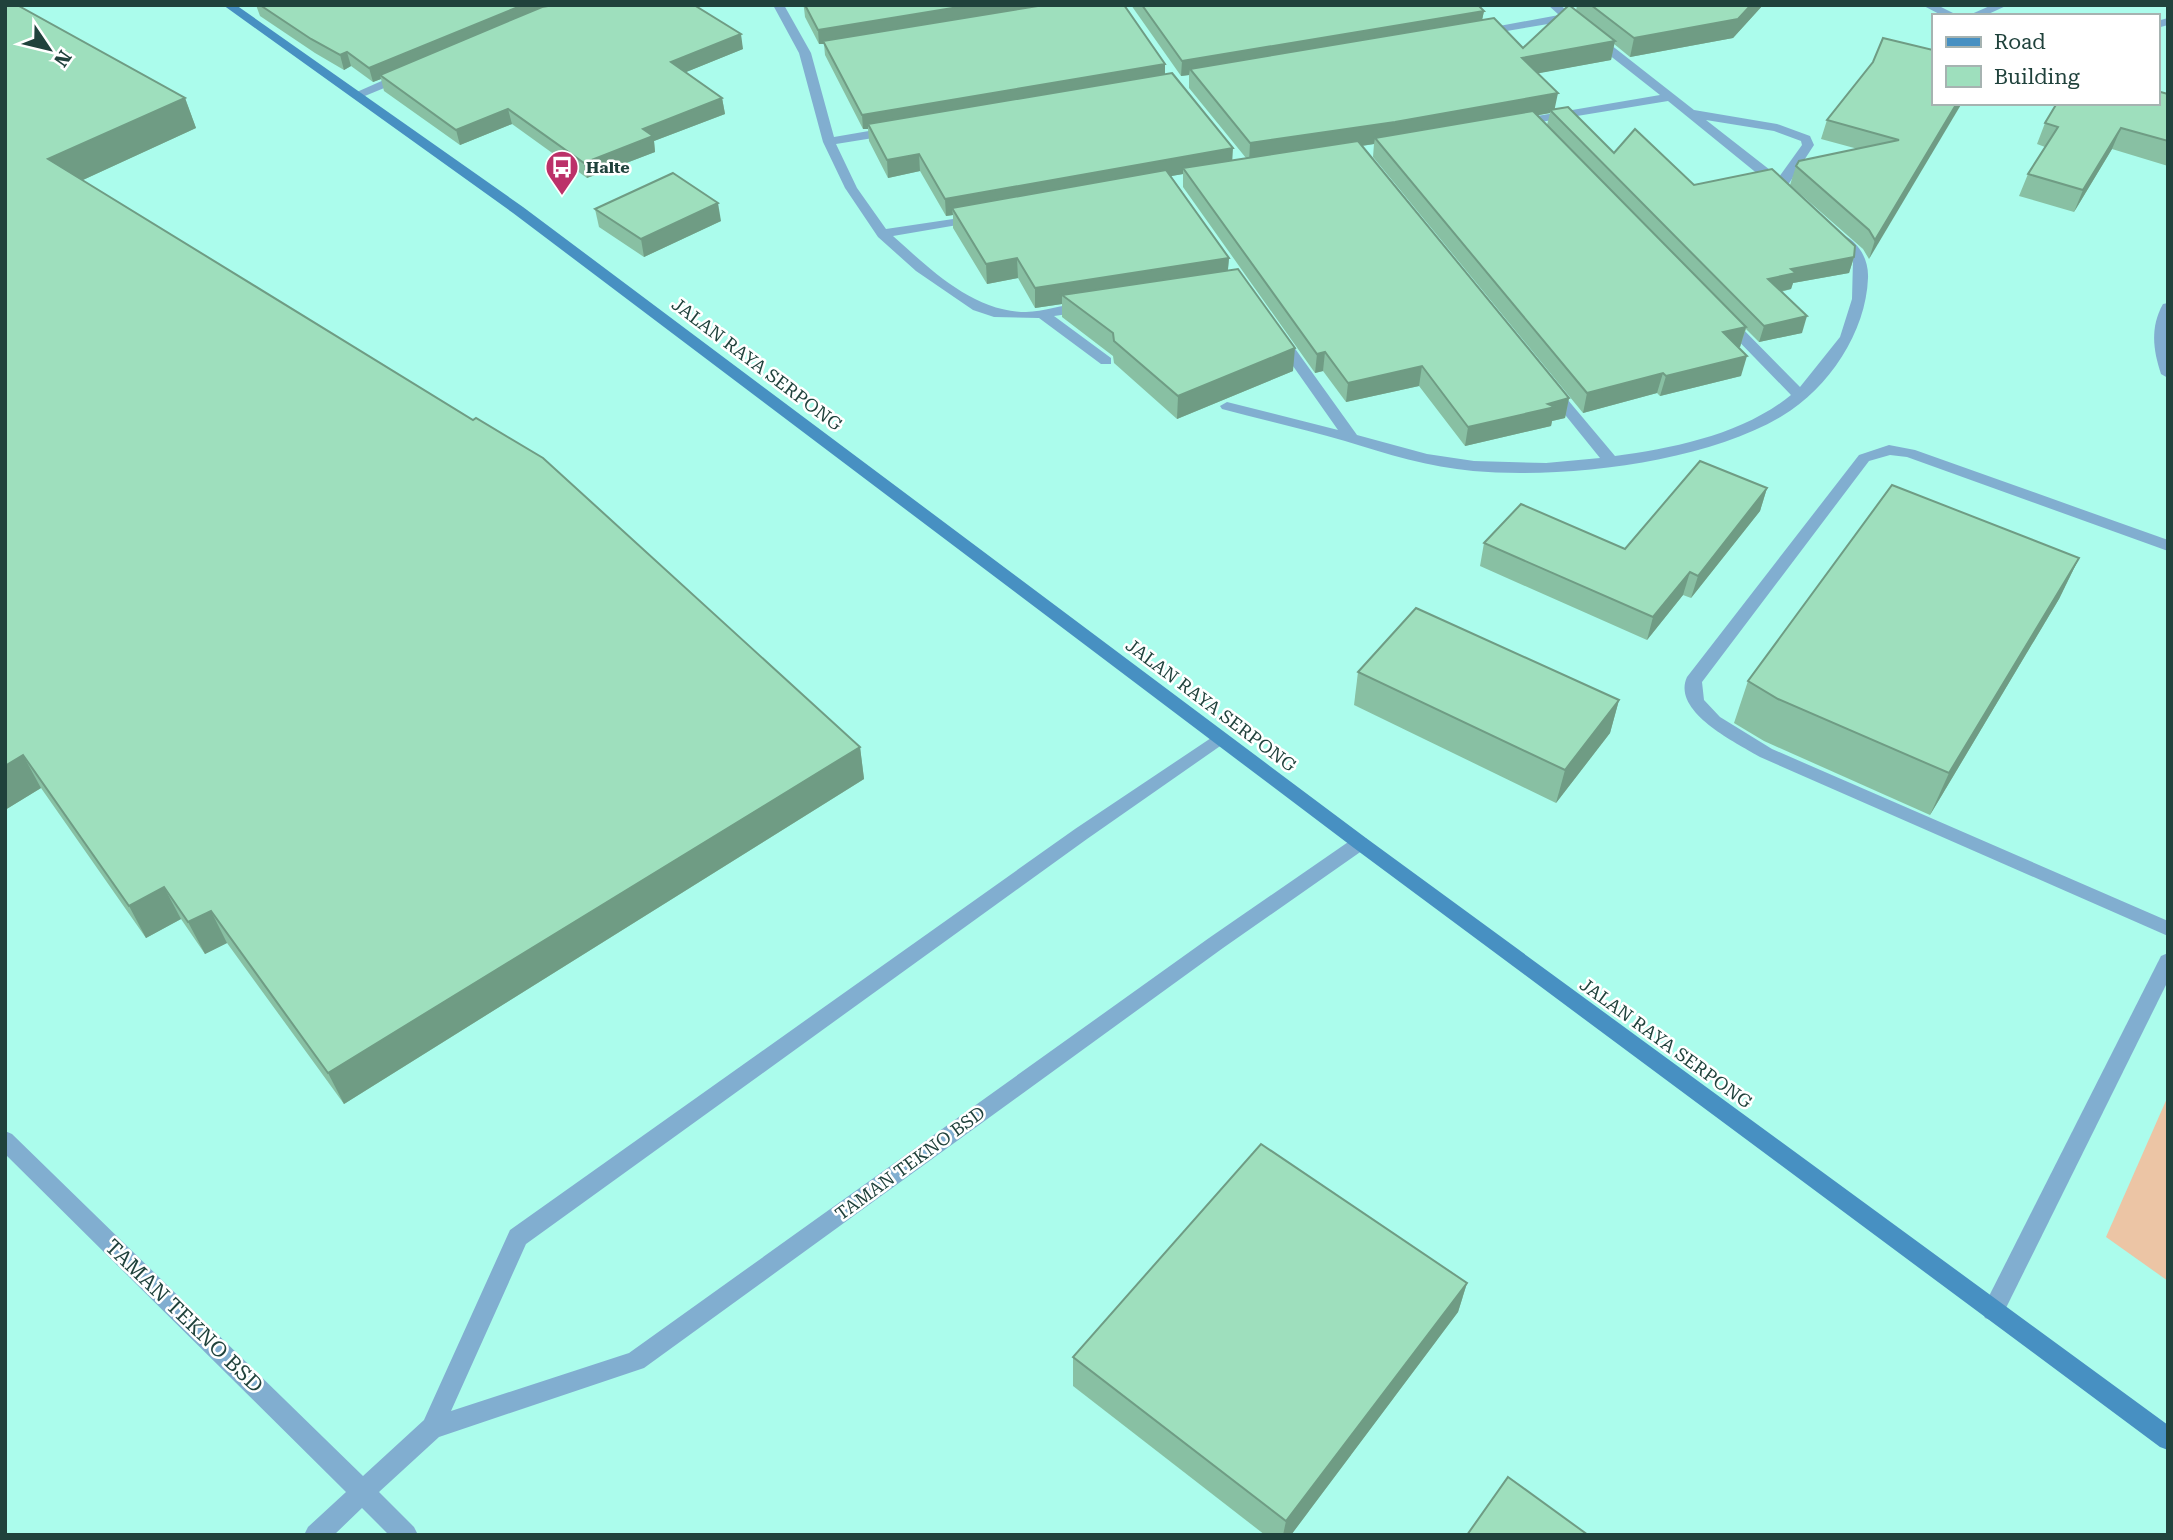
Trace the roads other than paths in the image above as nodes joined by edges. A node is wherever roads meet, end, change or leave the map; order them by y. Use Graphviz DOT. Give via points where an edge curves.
graph roads {
  1 [pos="228,5"];
  2 [pos="778,5"];
  3 [pos="1927,5"];
  4 [pos="2003,5"];
  5 [pos="1559,9"];
  6 [pos="1948,14"];
  7 [pos="1978,14"];
  8 [pos="1474,33"];
  9 [pos="420,69"];
  10 [pos="356,95"];
  11 [pos="1672,97"];
  12 [pos="1694,114"];
  13 [pos="1506,126"];
  14 [pos="909,128"];
  15 [pos="829,142"];
  16 [pos="993,215"];
  17 [pos="1828,228"];
  18 [pos="883,234"];
  19 [pos="1096,306"];
  20 [pos="1712,306"];
  21 [pos="2168,307"];
  22 [pos="1043,315"];
  23 [pos="1273,327"];
  24 [pos="1106,361"];
  25 [pos="2168,374"];
  26 [pos="1541,376"];
  27 [pos="1798,394"];
  28 [pos="1227,406"];
  29 [pos="1352,439"];
  30 [pos="1610,460"];
  31 [pos="2168,546"];
  32 [pos="1220,738"];
  33 [pos="1360,843"];
  34 [pos="2168,929"];
  35 [pos="2168,961"];
  36 [pos="5,1140"];
  37 [pos="1993,1311"];
  38 [pos="432,1428"];
  39 [pos="2168,1439"];
  40 [pos="363,1492"];
  41 [pos="316,1535"];
  42 [pos="406,1535"];
  1 -- 10 [label="main road, JALAN RAYA SERPONG"];
  2 -- 15 [label="street" via="811,52"];
  3 -- 6 [label="street"];
  4 -- 7 [label="street"];
  5 -- 8 [label="street"];
  5 -- 11 [label="street"];
  9 -- 10 [label="street"];
  10 -- 32 [label="main road, JALAN RAYA SERPONG" via="529,218"];
  11 -- 12 [label="street"];
  11 -- 13 [label="street" via="1536,126"];
  12 -- 12 [label="street" via="1785,189 1808,145 1806,139 1777,128"];
  14 -- 15 [label="street"];
  15 -- 18 [label="street" via="851,188"];
  16 -- 18 [label="street"];
  17 -- 27 [label="street" via="1860,261 1854,325 1830,365"];
  18 -- 22 [label="street" via="921,268 978,307 1005,316"];
  19 -- 22 [label="street"];
  20 -- 27 [label="street"];
  21 -- 25 [label="street" via="2159,328 2158,349"];
  22 -- 24 [label="street"];
  23 -- 29 [label="street"];
  26 -- 30 [label="street"];
  27 -- 30 [label="street" via="1777,413 1705,443"];
  28 -- 29 [label="street"];
  29 -- 30 [label="street" via="1399,454 1476,466 1542,467"];
  31 -- 34 [label="street" via="1910,453 1878,451 1864,458 1693,681 1696,702 1714,720 1766,753"];
  32 -- 33 [label="main road, JALAN RAYA SERPONG"];
  32 -- 38 [label="street, TAMAN TEKNO BSD" via="518,1237"];
  33 -- 37 [label="main road, JALAN RAYA SERPONG"];
  33 -- 38 [label="street, TAMAN TEKNO BSD" via="636,1361"];
  35 -- 37 [label="street"];
  36 -- 40 [label="street, TAMAN TEKNO BSD"];
  37 -- 39 [label="main road, JALAN RAYA SERPONG"];
  38 -- 40 [label="street, TAMAN TEKNO BSD"];
  40 -- 41 [label="street, TAMAN TEKNO BSD"];
  40 -- 42 [label="street, TAMAN TEKNO BSD"];
}
